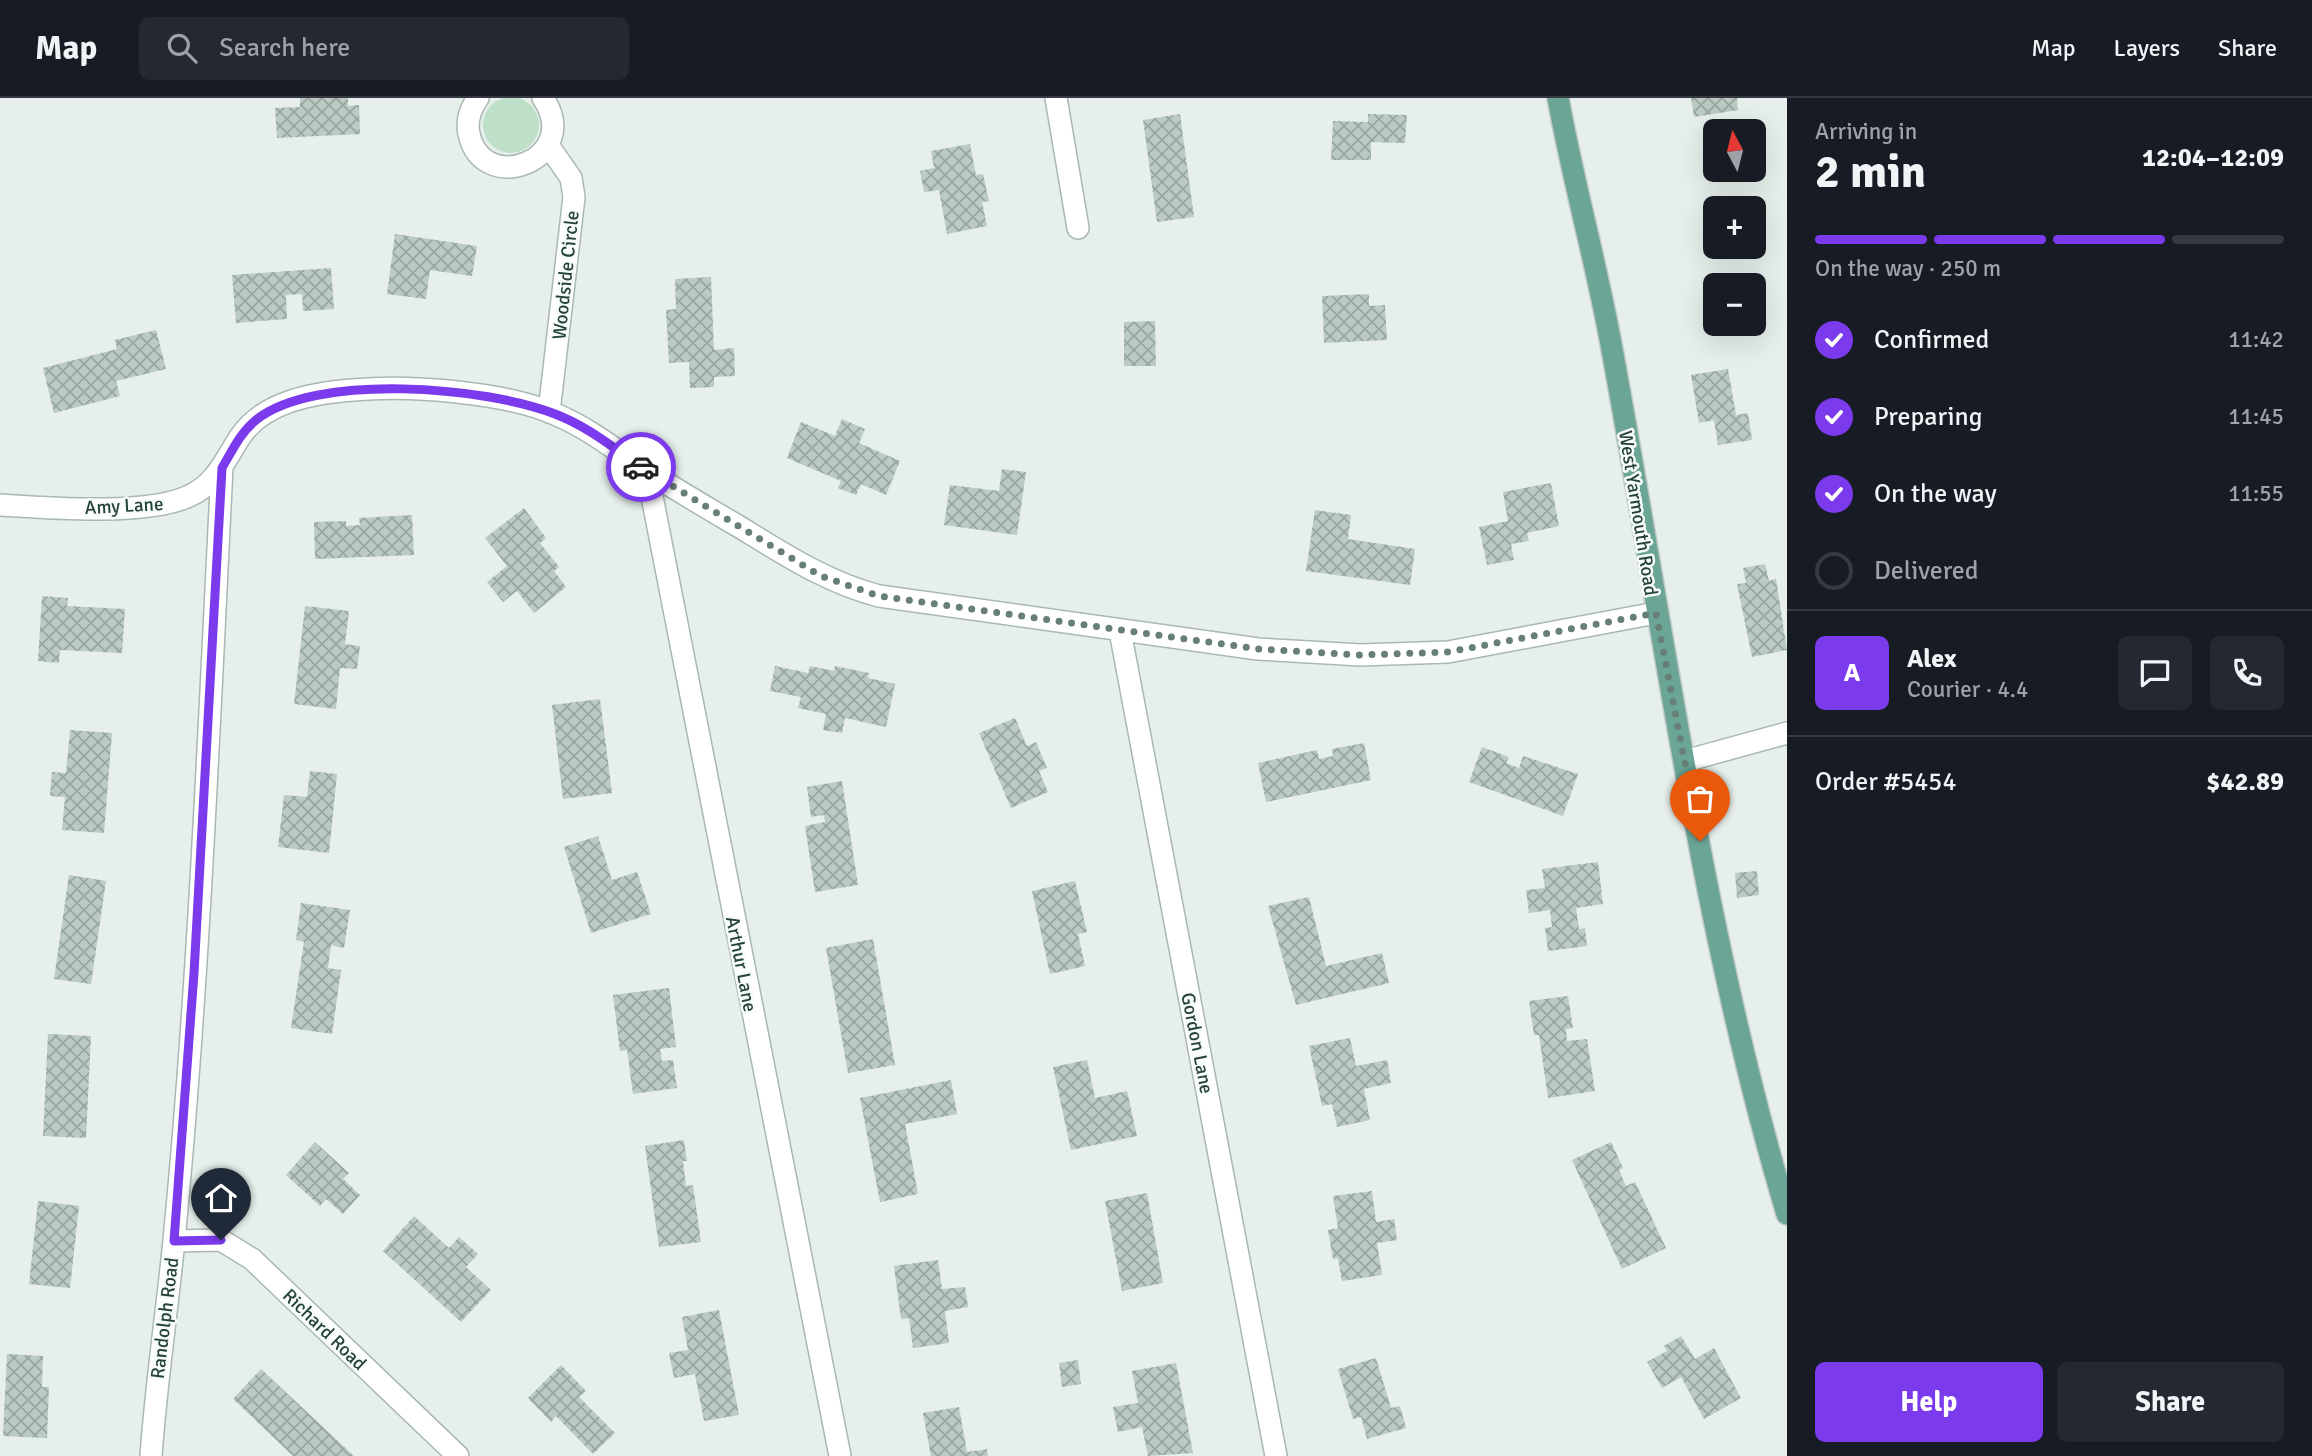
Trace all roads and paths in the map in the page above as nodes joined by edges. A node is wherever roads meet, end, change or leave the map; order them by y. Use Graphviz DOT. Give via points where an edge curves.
graph roads {
  1 [pos="478,98"];
  2 [pos="543,98"];
  3 [pos="1056,98"];
  4 [pos="1558,98"];
  5 [pos="548,145"];
  6 [pos="1078,228"];
  7 [pos="549,412"];
  8 [pos="222,468"];
  9 [pos="647,471"];
  10 [pos="0,505"];
  11 [pos="1656,613"];
  12 [pos="1120,631"];
  13 [pos="1787,733"];
  14 [pos="1685,761"];
  15 [pos="1787,1214"];
  16 [pos="174,1241"];
  17 [pos="151,1456"];
  18 [pos="458,1456"];
  19 [pos="841,1456"];
  20 [pos="1276,1456"];
  1 -- 5 [label="street" via="470,109 468,127 472,143 486,160 512,167 526,164"];
  2 -- 5 [label="street" via="553,124"];
  3 -- 6 [label="street"];
  4 -- 11 [label="main road, West Yarmouth Road" via="1611,342"];
  5 -- 7 [label="street, Woodside Circle" via="571,178 574,197"];
  7 -- 8 [label="street, Amy Lane" via="445,392 327,393 298,399 256,420 241,435"];
  7 -- 9 [label="street, Amy Lane" via="596,435"];
  8 -- 10 [label="street, Amy Lane" via="208,485 173,503 103,508"];
  8 -- 16 [label="street, Randolph Road"];
  9 -- 12 [label="street, Amy Lane" via="794,561 847,587 879,596"];
  9 -- 19 [label="street, Arthur Lane"];
  11 -- 12 [label="street, Amy Lane" via="1448,652 1402,656 1258,649"];
  11 -- 14 [label="main road, West Yarmouth Road"];
  12 -- 20 [label="street, Gordon Lane"];
  13 -- 14 [label="street"];
  14 -- 15 [label="main road, West Yarmouth Road" via="1749,1072"];
  16 -- 17 [label="street, Randolph Road"];
  16 -- 18 [label="street, Richard Road" via="221,1240 252,1259"];
}
